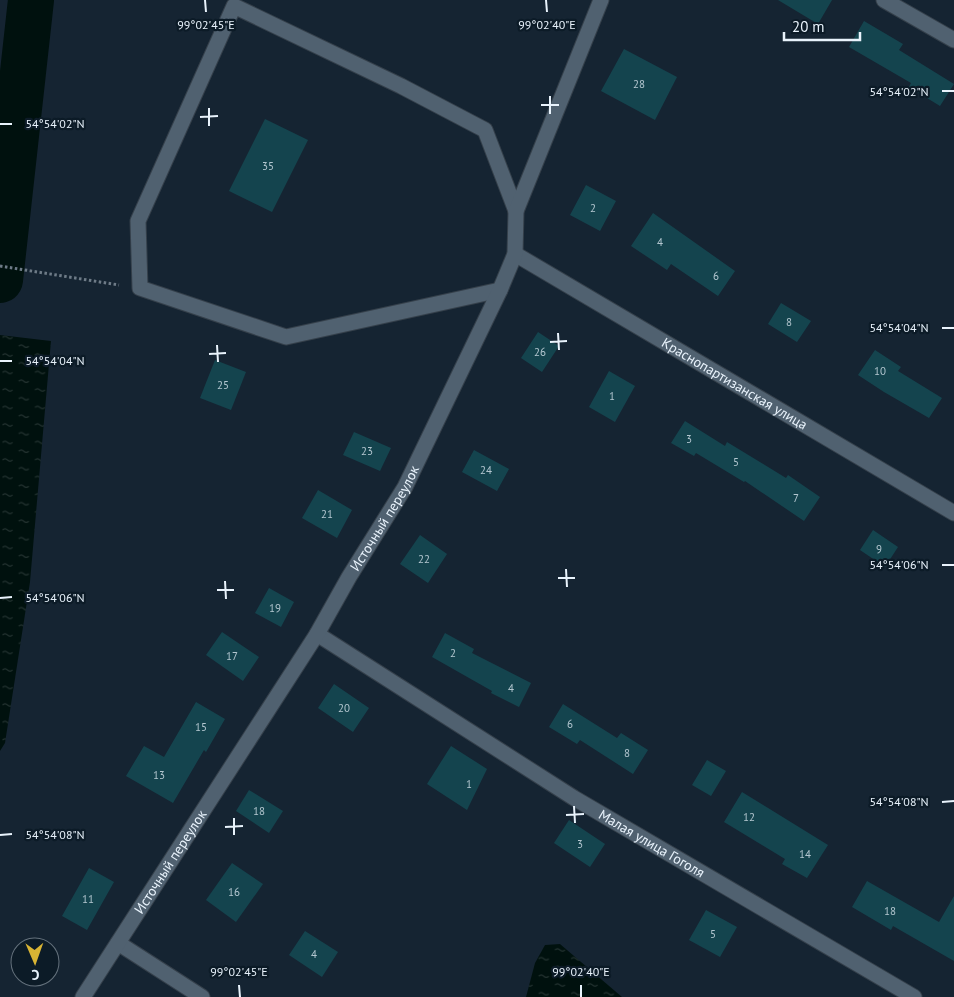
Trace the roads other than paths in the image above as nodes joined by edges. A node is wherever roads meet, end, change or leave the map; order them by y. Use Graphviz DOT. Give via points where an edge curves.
graph roads {
  1 [pos="602,0"];
  2 [pos="884,0"];
  3 [pos="954,40"];
  4 [pos="516,211"];
  5 [pos="515,254"];
  6 [pos="500,290"];
  7 [pos="954,513"];
  8 [pos="317,634"];
  9 [pos="118,943"];
  10 [pos="83,997"];
  11 [pos="202,997"];
  12 [pos="914,997"];
  1 -- 4 [label="street, Источный переулок"];
  2 -- 3 [label="street"];
  4 -- 5 [label="street, Источный переулок"];
  4 -- 6 [label="street" via="485,130 234,6 138,221 140,288 286,337"];
  5 -- 6 [label="street, Источный переулок"];
  5 -- 7 [label="street, Краснопартизанская улица"];
  6 -- 8 [label="street, Источный переулок" via="406,487"];
  8 -- 9 [label="street, Источный переулок"];
  8 -- 12 [label="street, Малая улица Гоголя" via="574,798"];
  9 -- 10 [label="street, Источный переулок"];
  9 -- 11 [label="street"];
}
